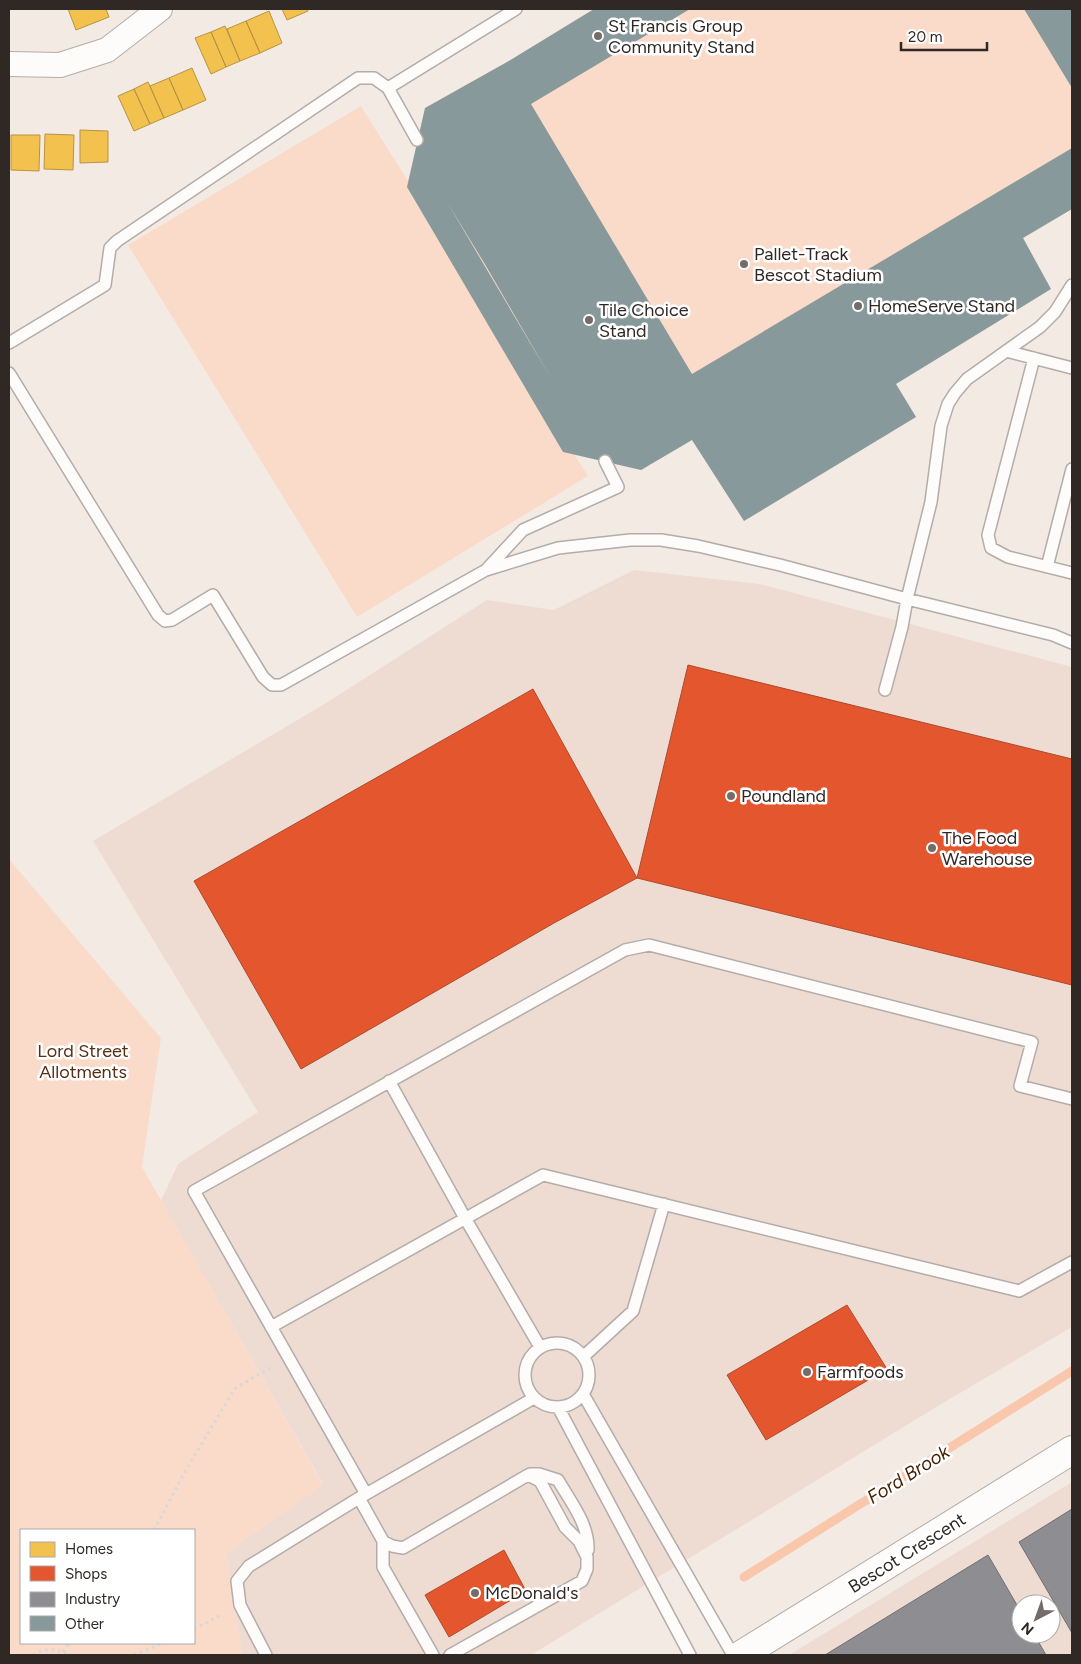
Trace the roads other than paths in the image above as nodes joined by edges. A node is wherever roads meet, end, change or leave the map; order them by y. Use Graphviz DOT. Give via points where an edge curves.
graph roads {
  1 [pos="160,9"];
  2 [pos="516,9"];
  3 [pos="9,64"];
  4 [pos="388,88"];
  5 [pos="418,140"];
  6 [pos="1072,285"];
  7 [pos="9,343"];
  8 [pos="1006,351"];
  9 [pos="1034,358"];
  10 [pos="1072,368"];
  11 [pos="9,372"];
  12 [pos="605,461"];
  13 [pos="1072,470"];
  14 [pos="1047,567"];
  15 [pos="486,570"];
  16 [pos="1072,573"];
  17 [pos="906,599"];
  18 [pos="1072,643"];
  19 [pos="885,690"];
  20 [pos="389,1081"];
  21 [pos="1072,1099"];
  22 [pos="664,1204"];
  23 [pos="465,1218"];
  24 [pos="1072,1262"];
  25 [pos="271,1327"];
  26 [pos="540,1347"];
  27 [pos="584,1356"];
  28 [pos="583,1394"];
  29 [pos="534,1398"];
  30 [pos="558,1407"];
  31 [pos="1072,1450"];
  32 [pos="528,1475"];
  33 [pos="362,1496"];
  34 [pos="383,1541"];
  35 [pos="587,1557"];
  36 [pos="266,1655"];
  37 [pos="433,1655"];
  38 [pos="450,1655"];
  39 [pos="690,1655"];
  40 [pos="733,1655"];
  41 [pos="742,1655"];
  1 -- 3 [label="street" via="107,50 60,65"];
  2 -- 4 [label="lane"];
  4 -- 5 [label="lane"];
  4 -- 7 [label="lane" via="374,78 358,78 350,83 117,241 110,248 105,285"];
  6 -- 8 [label="lane" via="1055,312 1040,327"];
  8 -- 9 [label="lane"];
  8 -- 17 [label="lane" via="967,379 948,404 941,426 931,502"];
  9 -- 10 [label="lane"];
  9 -- 14 [label="lane" via="988,535 991,548 1008,557"];
  11 -- 15 [label="lane" via="158,615 165,621 172,620 212,595 263,677 272,685 282,685"];
  12 -- 15 [label="lane" via="618,487 523,530"];
  13 -- 14 [label="lane"];
  14 -- 16 [label="lane"];
  15 -- 17 [label="lane" via="558,548 661,540 780,565"];
  17 -- 18 [label="lane" via="1052,635"];
  17 -- 19 [label="lane"];
  20 -- 21 [label="lane" via="624,950 649,945 1032,1042 1020,1086"];
  20 -- 23 [label="lane"];
  20 -- 25 [label="lane" via="194,1190"];
  22 -- 23 [label="lane" via="543,1175"];
  22 -- 24 [label="lane" via="1019,1291"];
  22 -- 27 [label="lane" via="633,1311"];
  23 -- 25 [label="lane"];
  23 -- 26 [label="lane"];
  25 -- 33 [label="lane"];
  26 -- 27 [label="lane" via="559,1342 577,1349"];
  26 -- 29 [label="lane" via="524,1371 528,1390"];
  27 -- 28 [label="lane" via="589,1375"];
  28 -- 30 [label="lane" via="568,1406"];
  28 -- 40 [label="lane"];
  29 -- 30 [label="lane"];
  29 -- 33 [label="lane"];
  30 -- 39 [label="lane"];
  31 -- 41 [label="street, Bescot Crescent"];
  32 -- 34 [label="lane" via="404,1548"];
  32 -- 35 [label="lane" via="540,1481 565,1527 579,1541"];
  32 -- 35 [label="lane" via="539,1474 558,1480 581,1518 588,1545"];
  33 -- 34 [label="lane"];
  33 -- 36 [label="lane" via="249,1566 237,1581 240,1605"];
  34 -- 37 [label="lane" via="383,1567"];
  35 -- 38 [label="lane" via="587,1570 582,1581"];
}
